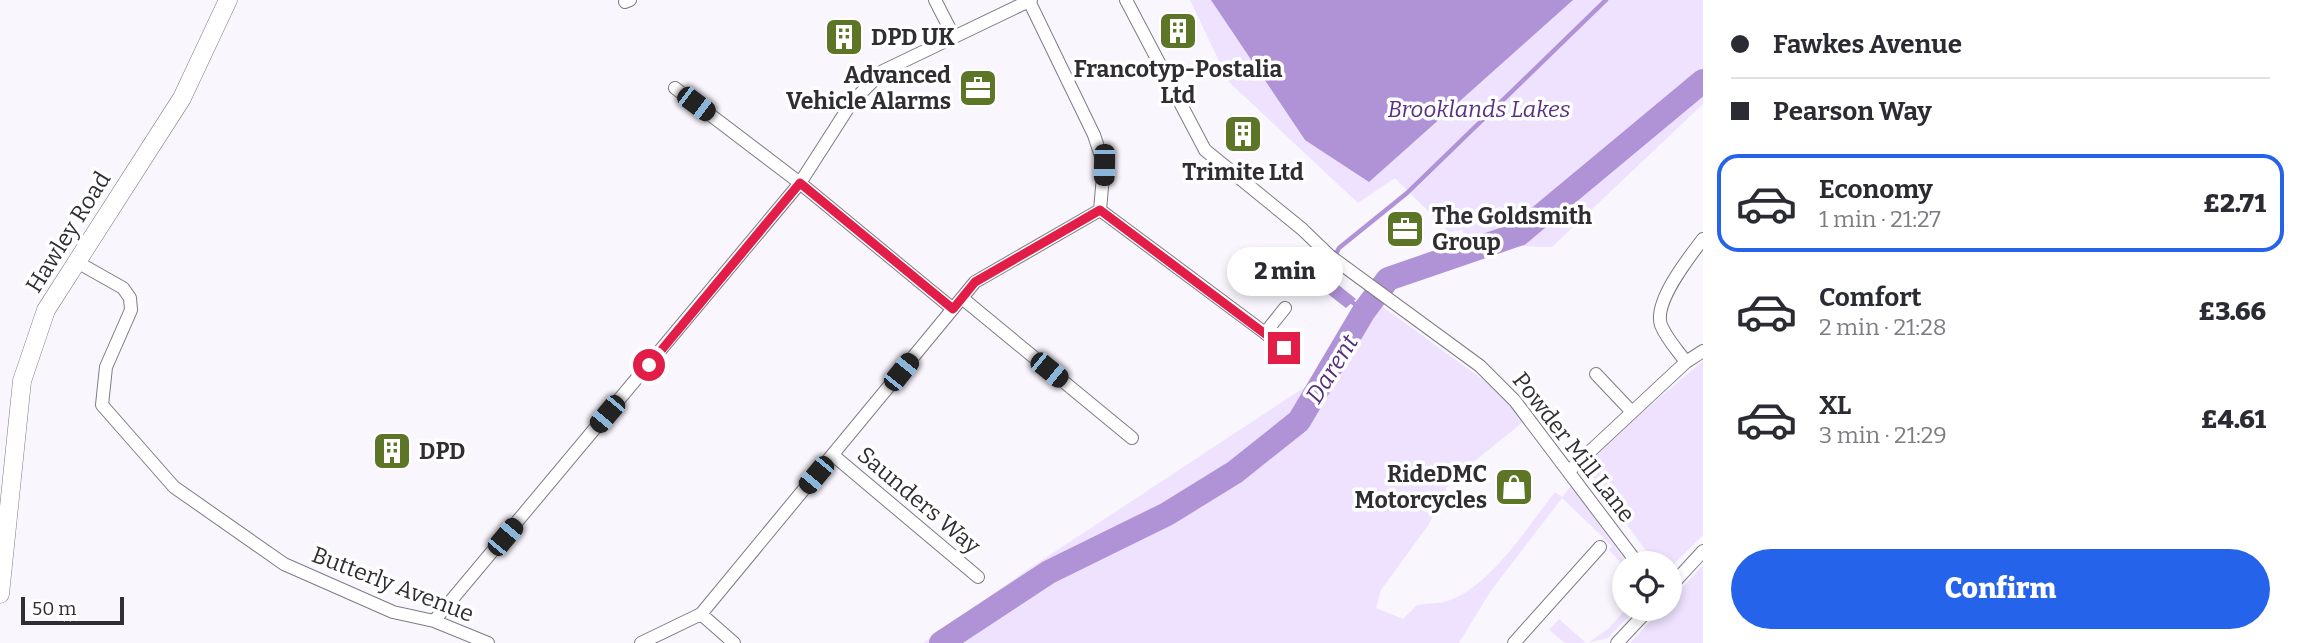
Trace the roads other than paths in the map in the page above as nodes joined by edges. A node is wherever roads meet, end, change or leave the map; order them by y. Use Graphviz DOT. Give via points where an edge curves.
graph roads {
  1 [pos="228,0"];
  2 [pos="935,0"];
  3 [pos="1030,0"];
  4 [pos="1126,0"];
  5 [pos="954,37"];
  6 [pos="675,88"];
  7 [pos="800,183"];
  8 [pos="1100,210"];
  9 [pos="1703,239"];
  10 [pos="77,261"];
  11 [pos="962,298"];
  12 [pos="1285,308"];
  13 [pos="953,309"];
  14 [pos="1265,333"];
  15 [pos="1284,348"];
  16 [pos="1703,351"];
  17 [pos="1686,362"];
  18 [pos="1596,373"];
  19 [pos="1631,411"];
  20 [pos="1132,438"];
  21 [pos="833,455"];
  22 [pos="1569,471"];
  23 [pos="1600,547"];
  24 [pos="1628,551"];
  25 [pos="1703,551"];
  26 [pos="1682,574"];
  27 [pos="978,577"];
  28 [pos="0,594"];
  29 [pos="701,614"];
  30 [pos="434,621"];
  31 [pos="1638,621"];
  32 [pos="488,643"];
  33 [pos="641,643"];
  34 [pos="733,643"];
  35 [pos="1514,643"];
  36 [pos="1617,643"];
  1 -- 10 [label="main road, Hawley Road" via="182,98"];
  2 -- 5 [label="street"];
  3 -- 5 [label="street"];
  3 -- 8 [label="street" via="1098,145 1104,165"];
  4 -- 22 [label="street, Powder Mill Lane" via="1205,150 1333,259 1489,374"];
  5 -- 7 [label="street" via="883,71 845,110"];
  6 -- 7 [label="street"];
  7 -- 13 [label="street"];
  7 -- 30 [label="street"];
  8 -- 11 [label="street" via="975,282"];
  8 -- 14 [label="street"];
  9 -- 17 [label="street" via="1679,271 1660,313 1661,326"];
  10 -- 28 [label="main road, Hawley Road" via="46,310 22,381"];
  10 -- 30 [label="street, Butterly Avenue" via="123,288 130,298 131,310 106,367 102,405 174,487 284,564 393,612"];
  11 -- 13 [label="street"];
  11 -- 20 [label="street"];
  12 -- 14 [label="street"];
  13 -- 21 [label="street"];
  14 -- 15 [label="street"];
  16 -- 17 [label="street"];
  17 -- 19 [label="street"];
  18 -- 19 [label="street"];
  19 -- 22 [label="street"];
  21 -- 27 [label="street, Saunders Way"];
  21 -- 29 [label="street"];
  22 -- 24 [label="street, Powder Mill Lane"];
  23 -- 35 [label="street"];
  25 -- 26 [label="street"];
  29 -- 33 [label="street"];
  29 -- 34 [label="street"];
  30 -- 32 [label="street, Butterly Avenue"];
  31 -- 36 [label="street"];
}
